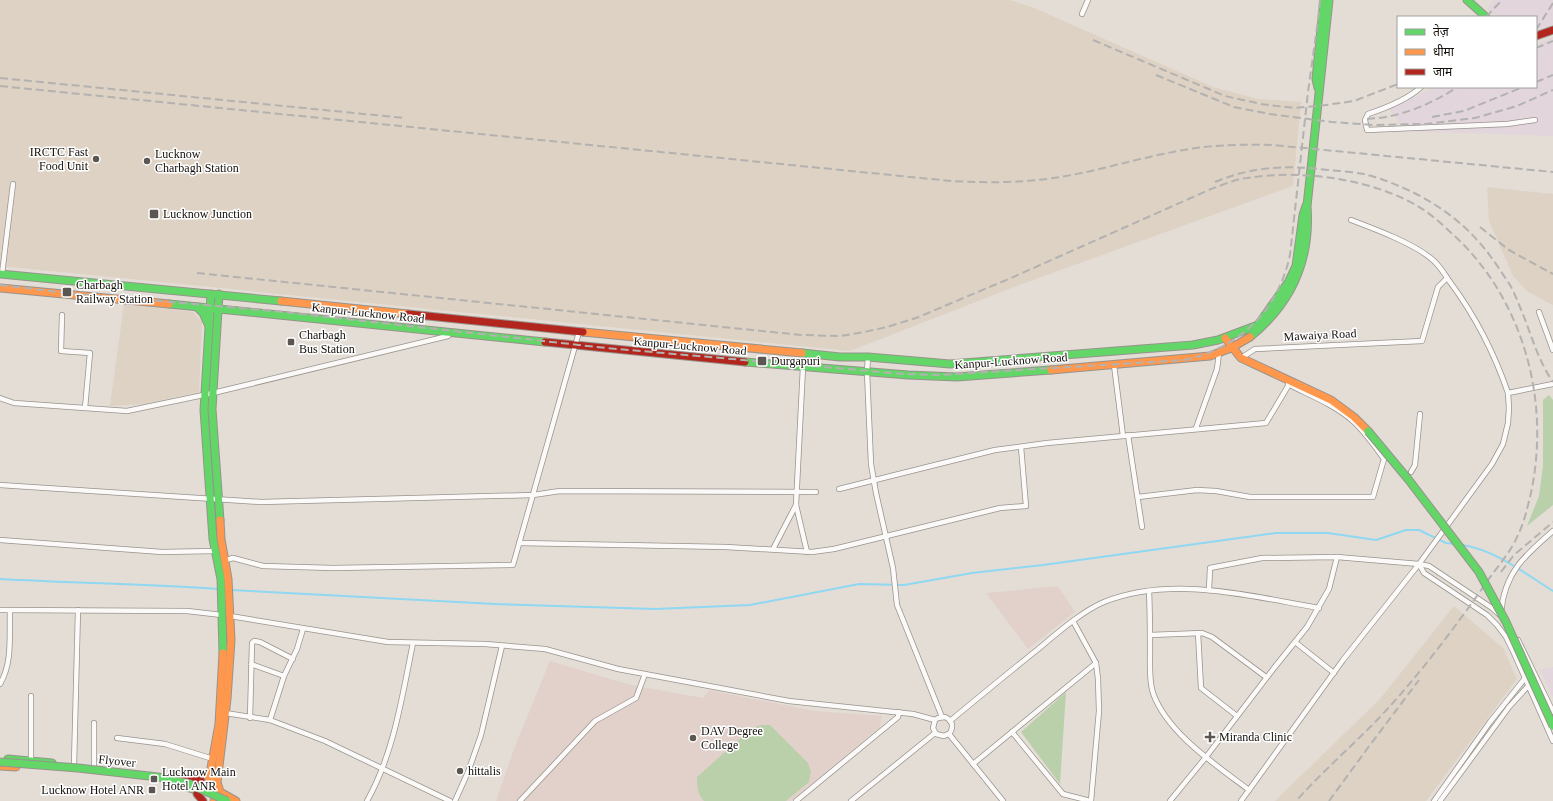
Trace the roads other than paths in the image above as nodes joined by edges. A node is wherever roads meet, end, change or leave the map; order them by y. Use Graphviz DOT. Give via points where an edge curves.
graph roads {
  1 [pos="1088,0"];
  2 [pos="1324,0"];
  3 [pos="1329,0"];
  4 [pos="1467,0"];
  5 [pos="1082,14"];
  6 [pos="1485,16"];
  7 [pos="1553,30"];
  8 [pos="1537,36"];
  9 [pos="1420,88"];
  10 [pos="1318,90"];
  11 [pos="1535,120"];
  12 [pos="13,184"];
  13 [pos="1306,206"];
  14 [pos="1351,220"];
  15 [pos="1,274"];
  16 [pos="1447,278"];
  17 [pos="0,288"];
  18 [pos="211,294"];
  19 [pos="219,294"];
  20 [pos="318,304"];
  21 [pos="196,306"];
  22 [pos="210,307"];
  23 [pos="218,308"];
  24 [pos="388,312"];
  25 [pos="1539,312"];
  26 [pos="62,315"];
  27 [pos="316,319"];
  28 [pos="209,326"];
  29 [pos="386,326"];
  30 [pos="579,332"];
  31 [pos="450,333"];
  32 [pos="1225,338"];
  33 [pos="576,346"];
  34 [pos="1233,347"];
  35 [pos="1553,350"];
  36 [pos="1219,353"];
  37 [pos="868,357"];
  38 [pos="1241,358"];
  39 [pos="1114,365"];
  40 [pos="803,367"];
  41 [pos="866,372"];
  42 [pos="1290,383"];
  43 [pos="1551,384"];
  44 [pos="1553,389"];
  45 [pos="212,393"];
  46 [pos="1508,393"];
  47 [pos="205,395"];
  48 [pos="0,398"];
  49 [pos="85,408"];
  50 [pos="1420,414"];
  51 [pos="1196,428"];
  52 [pos="1128,435"];
  53 [pos="1123,436"];
  54 [pos="1021,447"];
  55 [pos="1411,472"];
  56 [pos="874,479"];
  57 [pos="0,484"];
  58 [pos="839,489"];
  59 [pos="796,492"];
  60 [pos="816,492"];
  61 [pos="533,495"];
  62 [pos="1138,497"];
  63 [pos="210,500"];
  64 [pos="218,500"];
  65 [pos="796,505"];
  66 [pos="1142,527"];
  67 [pos="1553,531"];
  68 [pos="886,536"];
  69 [pos="0,540"];
  70 [pos="519,543"];
  71 [pos="773,549"];
  72 [pos="215,551"];
  73 [pos="807,552"];
  74 [pos="1337,557"];
  75 [pos="226,560"];
  76 [pos="1419,564"];
  77 [pos="225,579"];
  78 [pos="1209,590"];
  79 [pos="1149,591"];
  80 [pos="1319,608"];
  81 [pos="0,610"];
  82 [pos="10,610"];
  83 [pos="78,610"];
  84 [pos="226,616"];
  85 [pos="1501,616"];
  86 [pos="1073,621"];
  87 [pos="303,628"];
  88 [pos="1198,633"];
  89 [pos="1150,635"];
  90 [pos="1295,642"];
  91 [pos="413,643"];
  92 [pos="502,646"];
  93 [pos="293,659"];
  94 [pos="1096,663"];
  95 [pos="251,664"];
  96 [pos="1533,669"];
  97 [pos="1334,673"];
  98 [pos="645,674"];
  99 [pos="284,676"];
  100 [pos="1266,677"];
  101 [pos="1536,677"];
  102 [pos="1524,679"];
  103 [pos="0,684"];
  104 [pos="1528,686"];
  105 [pos="31,696"];
  106 [pos="899,712"];
  107 [pos="1553,712"];
  108 [pos="225,713"];
  109 [pos="1237,716"];
  110 [pos="942,717"];
  111 [pos="250,718"];
  112 [pos="270,720"];
  113 [pos="935,720"];
  114 [pos="950,721"];
  115 [pos="94,722"];
  116 [pos="1553,726"];
  117 [pos="1012,732"];
  118 [pos="935,733"];
  119 [pos="949,734"];
  120 [pos="117,738"];
  121 [pos="1553,741"];
  122 [pos="1206,757"];
  123 [pos="213,759"];
  124 [pos="0,760"];
  125 [pos="31,764"];
  126 [pos="973,764"];
  127 [pos="74,765"];
  128 [pos="0,766"];
  129 [pos="94,767"];
  130 [pos="382,768"];
  131 [pos="209,779"];
  132 [pos="201,781"];
  133 [pos="217,783"];
  134 [pos="196,790"];
  135 [pos="1249,790"];
  136 [pos="220,792"];
  137 [pos="855,800"];
  138 [pos="202,801"];
  139 [pos="216,801"];
  140 [pos="227,801"];
  141 [pos="236,801"];
  142 [pos="367,801"];
  143 [pos="450,801"];
  144 [pos="455,801"];
  145 [pos="520,801"];
  146 [pos="796,801"];
  147 [pos="1003,801"];
  148 [pos="1090,801"];
  149 [pos="1170,801"];
  150 [pos="1241,801"];
  151 [pos="1434,801"];
  152 [pos="1440,801"];
  1 -- 5 [label="street"];
  2 -- 10 [label="main road" via="1316,79"];
  3 -- 10 [label="main road"];
  4 -- 6 [label="main road"];
  7 -- 8 [label="main road"];
  9 -- 11 [label="street" via="1385,108 1368,114 1365,120 1367,130 1507,124"];
  10 -- 13 [label="main road, Kanpur-Lucknow Road"];
  12 -- 15 [label="street"];
  13 -- 32 [label="main road, Kanpur-Lucknow Road" via="1302,215 1296,266 1289,281 1258,325"];
  13 -- 34 [label="main road, Kanpur-Lucknow Road" via="1308,217 1304,254 1294,284 1257,332"];
  14 -- 16 [label="street" via="1379,230 1419,250 1434,261"];
  15 -- 18 [label="main road, Kanpur-Lucknow Road"];
  16 -- 38 [label="street, Mawaiya Road" via="1438,287 1422,341 1255,349"];
  16 -- 46 [label="street" via="1465,302 1484,335 1498,363"];
  17 -- 21 [label="main road, Kanpur-Lucknow Road"];
  18 -- 19 [label="main road, Kanpur-Lucknow Road"];
  18 -- 22 [label="main road"];
  19 -- 20 [label="main road, Kanpur-Lucknow Road"];
  19 -- 23 [label="main road"];
  20 -- 24 [label="main road, Kanpur-Lucknow Road"];
  20 -- 27 [label="main road"];
  21 -- 22 [label="main road, Kanpur-Lucknow Road"];
  21 -- 28 [label="main road" via="205,314"];
  22 -- 23 [label="main road, Kanpur-Lucknow Road"];
  22 -- 28 [label="main road"];
  23 -- 27 [label="main road, Kanpur-Lucknow Road"];
  23 -- 45 [label="main road"];
  24 -- 29 [label="main road"];
  24 -- 30 [label="main road, Kanpur-Lucknow Road"];
  25 -- 35 [label="street"];
  26 -- 49 [label="street" via="60,351 90,353"];
  27 -- 29 [label="main road, Kanpur-Lucknow Road"];
  28 -- 47 [label="main road"];
  29 -- 31 [label="main road, Kanpur-Lucknow Road"];
  30 -- 33 [label="street"];
  30 -- 37 [label="main road, Kanpur-Lucknow Road" via="840,357"];
  31 -- 33 [label="main road, Kanpur-Lucknow Road"];
  31 -- 45 [label="street" via="448,336"];
  32 -- 34 [label="main road"];
  32 -- 37 [label="main road, Kanpur-Lucknow Road" via="1193,345 950,364"];
  33 -- 40 [label="main road, Kanpur-Lucknow Road"];
  33 -- 61 [label="street"];
  34 -- 36 [label="main road, Kanpur-Lucknow Road"];
  34 -- 38 [label="main road"];
  36 -- 39 [label="main road, Kanpur-Lucknow Road"];
  36 -- 51 [label="street" via="1217,369"];
  37 -- 41 [label="street"];
  38 -- 42 [label="main road"];
  39 -- 41 [label="main road, Kanpur-Lucknow Road" via="956,377"];
  39 -- 53 [label="street"];
  40 -- 41 [label="main road, Kanpur-Lucknow Road"];
  40 -- 59 [label="street"];
  41 -- 56 [label="street"];
  42 -- 51 [label="street" via="1266,423"];
  42 -- 62 [label="street" via="1352,420 1371,440 1384,459 1373,497 1250,497 1197,490"];
  42 -- 116 [label="main road, bridge" via="1331,400 1354,418 1408,479 1479,572 1506,622"];
  43 -- 44 [label="street"];
  43 -- 46 [label="street"];
  45 -- 47 [label="street"];
  45 -- 64 [label="main road"];
  46 -- 76 [label="street" via="1508,423 1503,444 1492,464"];
  47 -- 49 [label="street" via="127,411"];
  47 -- 63 [label="main road"];
  48 -- 49 [label="street" via="14,403"];
  50 -- 55 [label="street" via="1415,465"];
  51 -- 52 [label="street"];
  52 -- 53 [label="street"];
  52 -- 62 [label="street"];
  53 -- 54 [label="street"];
  54 -- 56 [label="street" via="994,450"];
  54 -- 68 [label="street" via="1026,506 1000,508"];
  56 -- 58 [label="street"];
  56 -- 68 [label="street"];
  57 -- 63 [label="street"];
  59 -- 60 [label="street"];
  59 -- 61 [label="street" via="560,491"];
  59 -- 65 [label="street"];
  61 -- 64 [label="street" via="261,502"];
  61 -- 70 [label="street"];
  62 -- 66 [label="street"];
  63 -- 64 [label="street"];
  63 -- 72 [label="main road"];
  64 -- 75 [label="main road" via="221,540"];
  65 -- 71 [label="street"];
  65 -- 73 [label="street"];
  67 -- 85 [label="street" via="1529,552 1510,578 1503,593"];
  68 -- 73 [label="street" via="834,549"];
  68 -- 110 [label="street" via="894,568 897,605"];
  69 -- 72 [label="street" via="162,552"];
  70 -- 71 [label="street"];
  70 -- 75 [label="street" via="513,565 333,568 263,566 233,558"];
  71 -- 73 [label="street"];
  72 -- 77 [label="main road"];
  74 -- 76 [label="street"];
  74 -- 78 [label="street" via="1262,558 1210,568"];
  74 -- 80 [label="street" via="1329,589"];
  75 -- 77 [label="main road"];
  76 -- 85 [label="street" via="1429,566"];
  76 -- 97 [label="street"];
  76 -- 102 [label="street" via="1424,573 1497,625 1506,636"];
  77 -- 84 [label="main road" via="222,602"];
  77 -- 84 [label="main road" via="230,603"];
  78 -- 79 [label="street" via="1178,588"];
  78 -- 80 [label="street"];
  79 -- 86 [label="street" via="1102,603"];
  79 -- 89 [label="street"];
  80 -- 90 [label="street"];
  81 -- 82 [label="street"];
  82 -- 83 [label="street"];
  82 -- 103 [label="street" via="9,659 6,675"];
  83 -- 84 [label="street" via="187,611"];
  83 -- 127 [label="street"];
  84 -- 87 [label="street"];
  84 -- 108 [label="main road" via="230,667"];
  84 -- 123 [label="main road" via="219,724"];
  85 -- 96 [label="street" via="1513,631"];
  86 -- 94 [label="street"];
  86 -- 114 [label="street"];
  87 -- 91 [label="street" via="388,642"];
  87 -- 93 [label="street"];
  88 -- 89 [label="street"];
  88 -- 100 [label="street" via="1212,637"];
  88 -- 109 [label="street" via="1201,688"];
  89 -- 122 [label="street" via="1153,692 1174,726"];
  90 -- 97 [label="street"];
  90 -- 100 [label="street"];
  91 -- 92 [label="street"];
  91 -- 130 [label="street" via="390,747"];
  92 -- 98 [label="street" via="545,649"];
  92 -- 144 [label="street" via="481,735"];
  93 -- 95 [label="street" via="254,641"];
  93 -- 99 [label="street"];
  94 -- 117 [label="street"];
  94 -- 148 [label="street" via="1099,712"];
  95 -- 99 [label="street"];
  95 -- 111 [label="street"];
  96 -- 101 [label="street"];
  96 -- 102 [label="street"];
  97 -- 135 [label="street"];
  98 -- 106 [label="street" via="789,701"];
  98 -- 145 [label="street" via="636,698 595,721"];
  99 -- 112 [label="street"];
  100 -- 109 [label="street"];
  101 -- 104 [label="street"];
  101 -- 107 [label="street"];
  102 -- 104 [label="street"];
  102 -- 151 [label="street"];
  104 -- 121 [label="street"];
  104 -- 152 [label="street" via="1509,707"];
  105 -- 125 [label="street"];
  106 -- 113 [label="street"];
  106 -- 146 [label="street" via="898,717"];
  108 -- 111 [label="street"];
  108 -- 133 [label="main road"];
  109 -- 122 [label="street"];
  110 -- 113 [label="street"];
  110 -- 114 [label="street"];
  111 -- 112 [label="street"];
  112 -- 130 [label="street" via="325,741"];
  113 -- 118 [label="street"];
  114 -- 119 [label="street" via="952,730"];
  115 -- 129 [label="street"];
  117 -- 126 [label="street"];
  117 -- 148 [label="street" via="1063,794"];
  118 -- 119 [label="street" via="940,736"];
  118 -- 137 [label="street"];
  119 -- 126 [label="street"];
  120 -- 123 [label="street" via="165,744"];
  122 -- 135 [label="street"];
  122 -- 149 [label="street"];
  123 -- 131 [label="main road"];
  124 -- 125 [label="main road"];
  124 -- 140 [label="main road, Flyover, bridge" via="158,777 190,784"];
  125 -- 127 [label="main road"];
  125 -- 128 [label="main road"];
  125 -- 134 [label="main road" via="154,779"];
  126 -- 147 [label="street"];
  127 -- 129 [label="main road"];
  129 -- 132 [label="main road"];
  130 -- 142 [label="street"];
  130 -- 143 [label="street"];
  131 -- 132 [label="main road"];
  131 -- 133 [label="main road"];
  132 -- 134 [label="main road"];
  133 -- 136 [label="main road"];
  134 -- 138 [label="main road"];
  135 -- 150 [label="street"];
  136 -- 139 [label="main road"];
  136 -- 141 [label="main road"];
}
